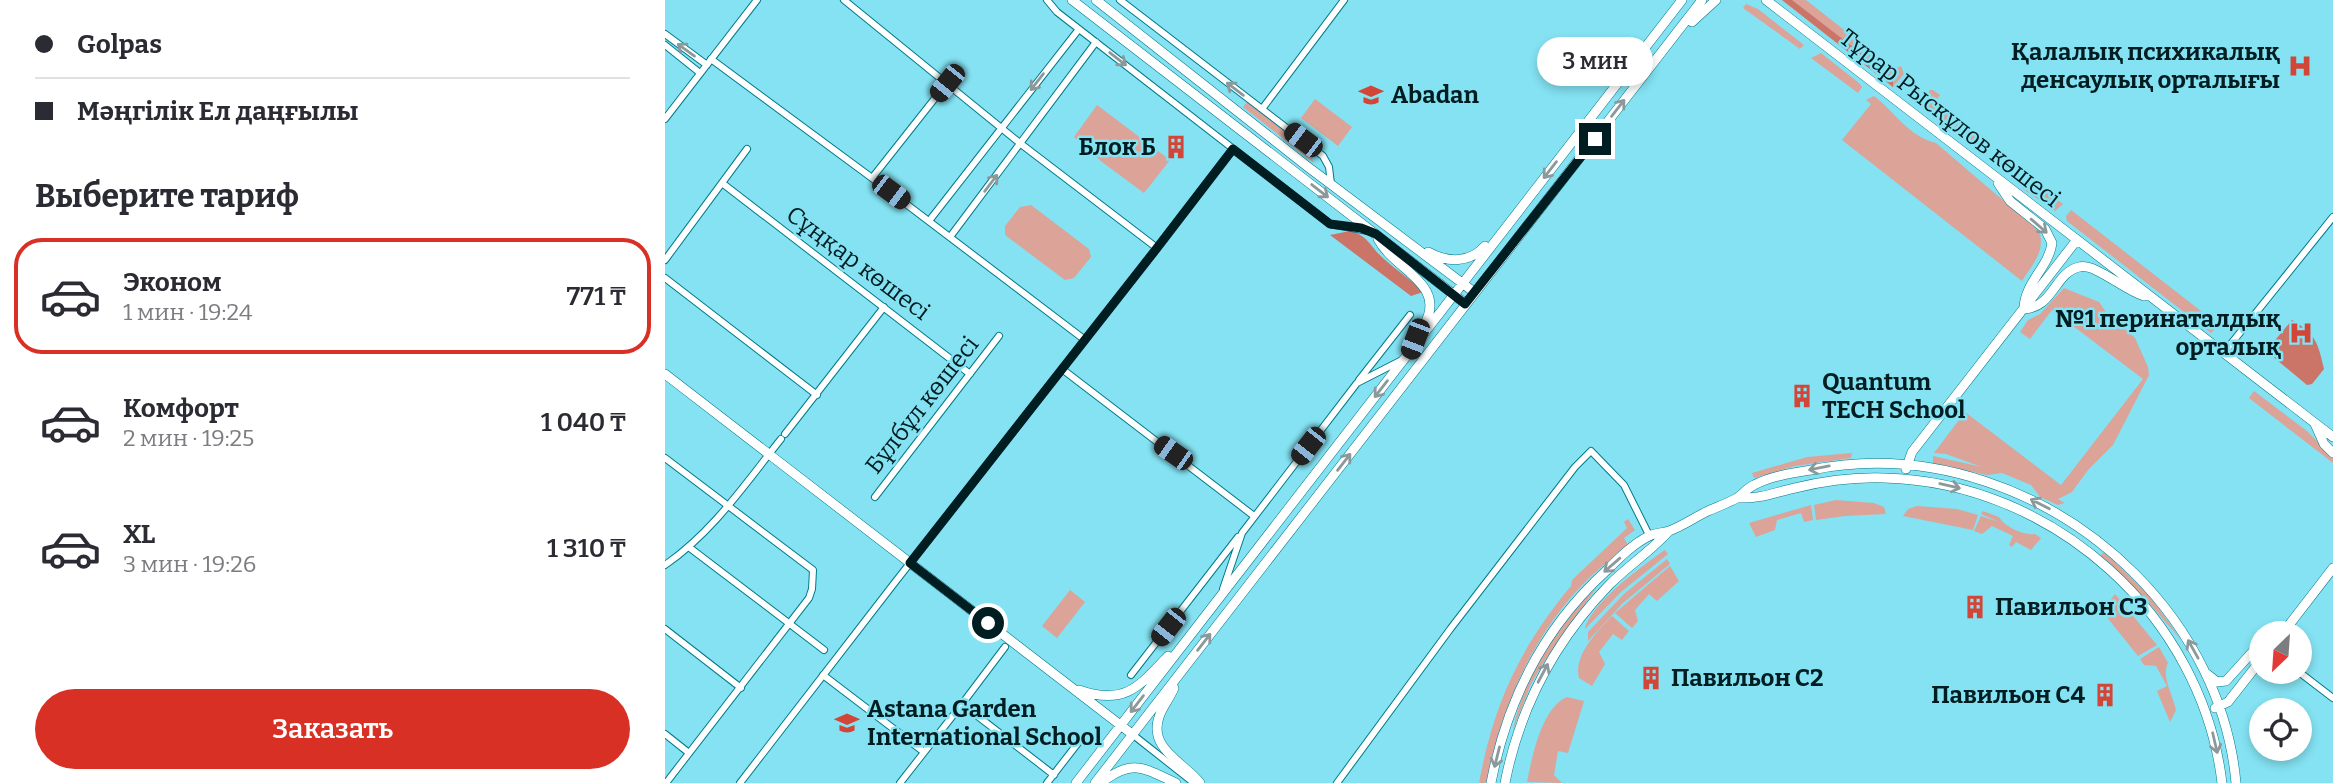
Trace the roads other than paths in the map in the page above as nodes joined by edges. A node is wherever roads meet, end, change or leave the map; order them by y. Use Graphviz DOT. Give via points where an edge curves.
graph roads {
  1 [pos="757,0"];
  2 [pos="844,0"];
  3 [pos="1047,0"];
  4 [pos="1072,0"];
  5 [pos="1081,0"];
  6 [pos="1096,0"];
  7 [pos="1120,0"];
  8 [pos="1344,0"];
  9 [pos="1682,0"];
  10 [pos="1702,0"];
  11 [pos="1716,0"];
  12 [pos="1755,0"];
  13 [pos="1766,0"];
  14 [pos="1780,10"];
  15 [pos="1079,29"];
  16 [pos="665,34"];
  17 [pos="1141,36"];
  18 [pos="1096,42"];
  19 [pos="665,46"];
  20 [pos="709,62"];
  21 [pos="1655,62"];
  22 [pos="701,73"];
  23 [pos="1172,77"];
  24 [pos="947,83"];
  25 [pos="1262,109"];
  26 [pos="665,120"];
  27 [pos="1001,128"];
  28 [pos="1021,144"];
  29 [pos="1280,145"];
  30 [pos="747,149"];
  31 [pos="1233,149"];
  32 [pos="1994,176"];
  33 [pos="872,178"];
  34 [pos="722,183"];
  35 [pos="1332,186"];
  36 [pos="2333,217"];
  37 [pos="1511,220"];
  38 [pos="929,221"];
  39 [pos="1376,234"];
  40 [pos="950,237"];
  41 [pos="2076,241"];
  42 [pos="1412,246"];
  43 [pos="1157,248"];
  44 [pos="665,260"];
  45 [pos="665,278"];
  46 [pos="1462,283"];
  47 [pos="1475,292"];
  48 [pos="1453,294"];
  49 [pos="2150,298"];
  50 [pos="1465,304"];
  51 [pos="884,307"];
  52 [pos="2024,309"];
  53 [pos="1410,315"];
  54 [pos="999,336"];
  55 [pos="1084,340"];
  56 [pos="2226,350"];
  57 [pos="1407,355"];
  58 [pos="1062,369"];
  59 [pos="665,374"];
  60 [pos="971,374"];
  61 [pos="1357,383"];
  62 [pos="817,396"];
  63 [pos="2315,424"];
  64 [pos="2333,432"];
  65 [pos="2333,437"];
  66 [pos="2333,453"];
  67 [pos="769,454"];
  68 [pos="665,458"];
  69 [pos="1906,465"];
  70 [pos="1905,479"];
  71 [pos="875,497"];
  72 [pos="1737,498"];
  73 [pos="728,507"];
  74 [pos="1254,516"];
  75 [pos="1669,531"];
  76 [pos="1241,533"];
  77 [pos="1650,536"];
  78 [pos="1655,547"];
  79 [pos="690,548"];
  80 [pos="910,563"];
  81 [pos="665,565"];
  82 [pos="2332,569"];
  83 [pos="1211,572"];
  84 [pos="1222,595"];
  85 [pos="2291,621"];
  86 [pos="790,624"];
  87 [pos="1197,627"];
  88 [pos="665,629"];
  89 [pos="1005,646"];
  90 [pos="824,650"];
  91 [pos="2249,656"];
  92 [pos="2204,670"];
  93 [pos="1132,675"];
  94 [pos="2249,675"];
  95 [pos="823,676"];
  96 [pos="1177,678"];
  97 [pos="2312,682"];
  98 [pos="1070,686"];
  99 [pos="741,688"];
  100 [pos="2333,698"];
  101 [pos="962,704"];
  102 [pos="2219,707"];
  103 [pos="2206,710"];
  104 [pos="1121,725"];
  105 [pos="665,734"];
  106 [pos="1132,734"];
  107 [pos="1078,743"];
  108 [pos="924,752"];
  109 [pos="689,753"];
  110 [pos="1054,775"];
  111 [pos="1076,782"];
  112 [pos="666,783"];
  113 [pos="740,783"];
  114 [pos="900,783"];
  115 [pos="1047,783"];
  116 [pos="1095,783"];
  117 [pos="1101,783"];
  118 [pos="1176,783"];
  119 [pos="1194,783"];
  120 [pos="1201,783"];
  121 [pos="1337,783"];
  122 [pos="1491,783"];
  123 [pos="1505,783"];
  124 [pos="2222,783"];
  125 [pos="2236,783"];
  1 -- 20 [label="street"];
  2 -- 24 [label="street"];
  3 -- 15 [label="street"];
  4 -- 23 [label="street"];
  5 -- 17 [label="street" via="1147,50 1150,45"];
  6 -- 17 [label="street"];
  25 -- 7 [label="street, one-way"];
  8 -- 25 [label="street"];
  9 -- 37 [label="street, one-way"];
  10 -- 21 [label="street"];
  11 -- 21 [label="street"];
  12 -- 14 [label="street"];
  13 -- 14 [label="street, Тұрар Рысқұлов көшесі"];
  14 -- 32 [label="street, Тұрар Рысқұлов көшесі"];
  15 -- 18 [label="street"];
  15 -- 27 [label="street, one-way"];
  20 -- 16 [label="street, one-way"];
  17 -- 29 [label="street"];
  18 -- 28 [label="street"];
  18 -- 31 [label="street, one-way"];
  19 -- 22 [label="street"];
  20 -- 22 [label="street"];
  20 -- 33 [label="street"];
  47 -- 21 [label="street, one-way"];
  22 -- 26 [label="street"];
  23 -- 29 [label="street" via="1171,71 1250,131"];
  23 -- 39 [label="street, one-way"];
  24 -- 27 [label="street"];
  24 -- 33 [label="street"];
  25 -- 35 [label="street" via="1324,156"];
  27 -- 28 [label="street"];
  27 -- 38 [label="street"];
  40 -- 28 [label="street, one-way"];
  28 -- 43 [label="street"];
  29 -- 35 [label="street"];
  30 -- 34 [label="street"];
  31 -- 39 [label="street" via="1330,224"];
  31 -- 43 [label="street"];
  32 -- 41 [label="street, Тұрар Рысқұлов көшесі"];
  32 -- 52 [label="street, one-way" via="2010,201 2045,229 2052,243 2030,285"];
  33 -- 38 [label="street"];
  34 -- 44 [label="street"];
  34 -- 51 [label="street, Сұңқар көшесі"];
  35 -- 42 [label="street"];
  36 -- 56 [label="street"];
  37 -- 42 [label="street" via="1480,252 1462,260 1437,257"];
  37 -- 46 [label="street"];
  38 -- 40 [label="street"];
  39 -- 48 [label="street"];
  39 -- 57 [label="street" via="1390,256 1420,281 1430,302 1428,317"];
  40 -- 55 [label="street"];
  41 -- 49 [label="street, Тұрар Рысқұлов көшесі"];
  41 -- 52 [label="street"];
  41 -- 56 [label="street, Тұрар Рысқұлов көшесі"];
  42 -- 46 [label="street"];
  43 -- 55 [label="street"];
  45 -- 62 [label="street"];
  46 -- 47 [label="street"];
  46 -- 48 [label="street"];
  47 -- 50 [label="street"];
  48 -- 50 [label="street"];
  48 -- 57 [label="street"];
  49 -- 52 [label="street" via="2122,287 2098,270 2082,267 2066,275 2038,307"];
  49 -- 63 [label="street, Тұрар Рысқұлов көшесі"];
  96 -- 50 [label="street, one-way"];
  51 -- 60 [label="street, Сұңқар көшесі"];
  51 -- 62 [label="street"];
  52 -- 69 [label="street"];
  53 -- 61 [label="street"];
  54 -- 60 [label="street, Бұлбұл көшесі"];
  55 -- 58 [label="street"];
  56 -- 64 [label="street, Тұрар Рысқұлов көшесі"];
  57 -- 61 [label="street"];
  57 -- 84 [label="street, one-way"];
  58 -- 74 [label="street"];
  58 -- 80 [label="street"];
  59 -- 67 [label="street"];
  60 -- 71 [label="street, Бұлбұл көшесі"];
  61 -- 74 [label="street"];
  62 -- 67 [label="street"];
  63 -- 65 [label="street, Тұрар Рысқұлов көшесі"];
  63 -- 66 [label="street"];
  67 -- 73 [label="street"];
  67 -- 80 [label="street"];
  68 -- 73 [label="street"];
  69 -- 70 [label="street"];
  69 -- 72 [label="street, one-way" via="1823,467 1752,485"];
  92 -- 69 [label="street, one-way" via="2159,599 2114,554 2059,514 2000,486"];
  70 -- 72 [label="street" via="1832,481 1757,499"];
  70 -- 103 [label="street, one-way" via="1995,500 2048,524 2084,548 2157,620 2181,656"];
  72 -- 75 [label="street"];
  73 -- 79 [label="street"];
  73 -- 86 [label="street" via="813,570 809,598"];
  74 -- 76 [label="street"];
  75 -- 77 [label="street"];
  75 -- 78 [label="street"];
  76 -- 83 [label="street"];
  76 -- 84 [label="street"];
  77 -- 78 [label="street"];
  77 -- 121 [label="street" via="1624,485 1591,451 1451,628"];
  77 -- 122 [label="street, one-way" via="1587,589 1545,641 1513,703"];
  123 -- 78 [label="street, one-way" via="1520,725 1552,658 1602,593"];
  79 -- 81 [label="street"];
  79 -- 86 [label="street"];
  80 -- 95 [label="street"];
  80 -- 98 [label="street"];
  82 -- 85 [label="street"];
  83 -- 84 [label="street" via="1225,572"];
  83 -- 93 [label="street"];
  84 -- 87 [label="street"];
  86 -- 90 [label="street"];
  86 -- 99 [label="street"];
  87 -- 98 [label="street" via="1144,681 1122,695 1095,695"];
  87 -- 104 [label="street, one-way"];
  88 -- 99 [label="street"];
  89 -- 101 [label="street"];
  91 -- 92 [label="street" via="2226,681 2213,680"];
  92 -- 102 [label="street"];
  94 -- 102 [label="street"];
  95 -- 108 [label="street"];
  95 -- 113 [label="street"];
  96 -- 106 [label="street"];
  96 -- 120 [label="street" via="1157,722 1159,737 1165,752"];
  97 -- 100 [label="street"];
  98 -- 104 [label="street"];
  99 -- 109 [label="street"];
  101 -- 108 [label="street"];
  101 -- 110 [label="street"];
  102 -- 103 [label="street"];
  102 -- 125 [label="street"];
  103 -- 124 [label="street, one-way"];
  104 -- 106 [label="street"];
  104 -- 111 [label="street"];
  105 -- 109 [label="street"];
  106 -- 116 [label="street"];
  106 -- 119 [label="street"];
  107 -- 110 [label="street"];
  108 -- 114 [label="street"];
  109 -- 112 [label="street"];
  110 -- 115 [label="street"];
  117 -- 118 [label="street" via="1115,772 1134,767"];
}
